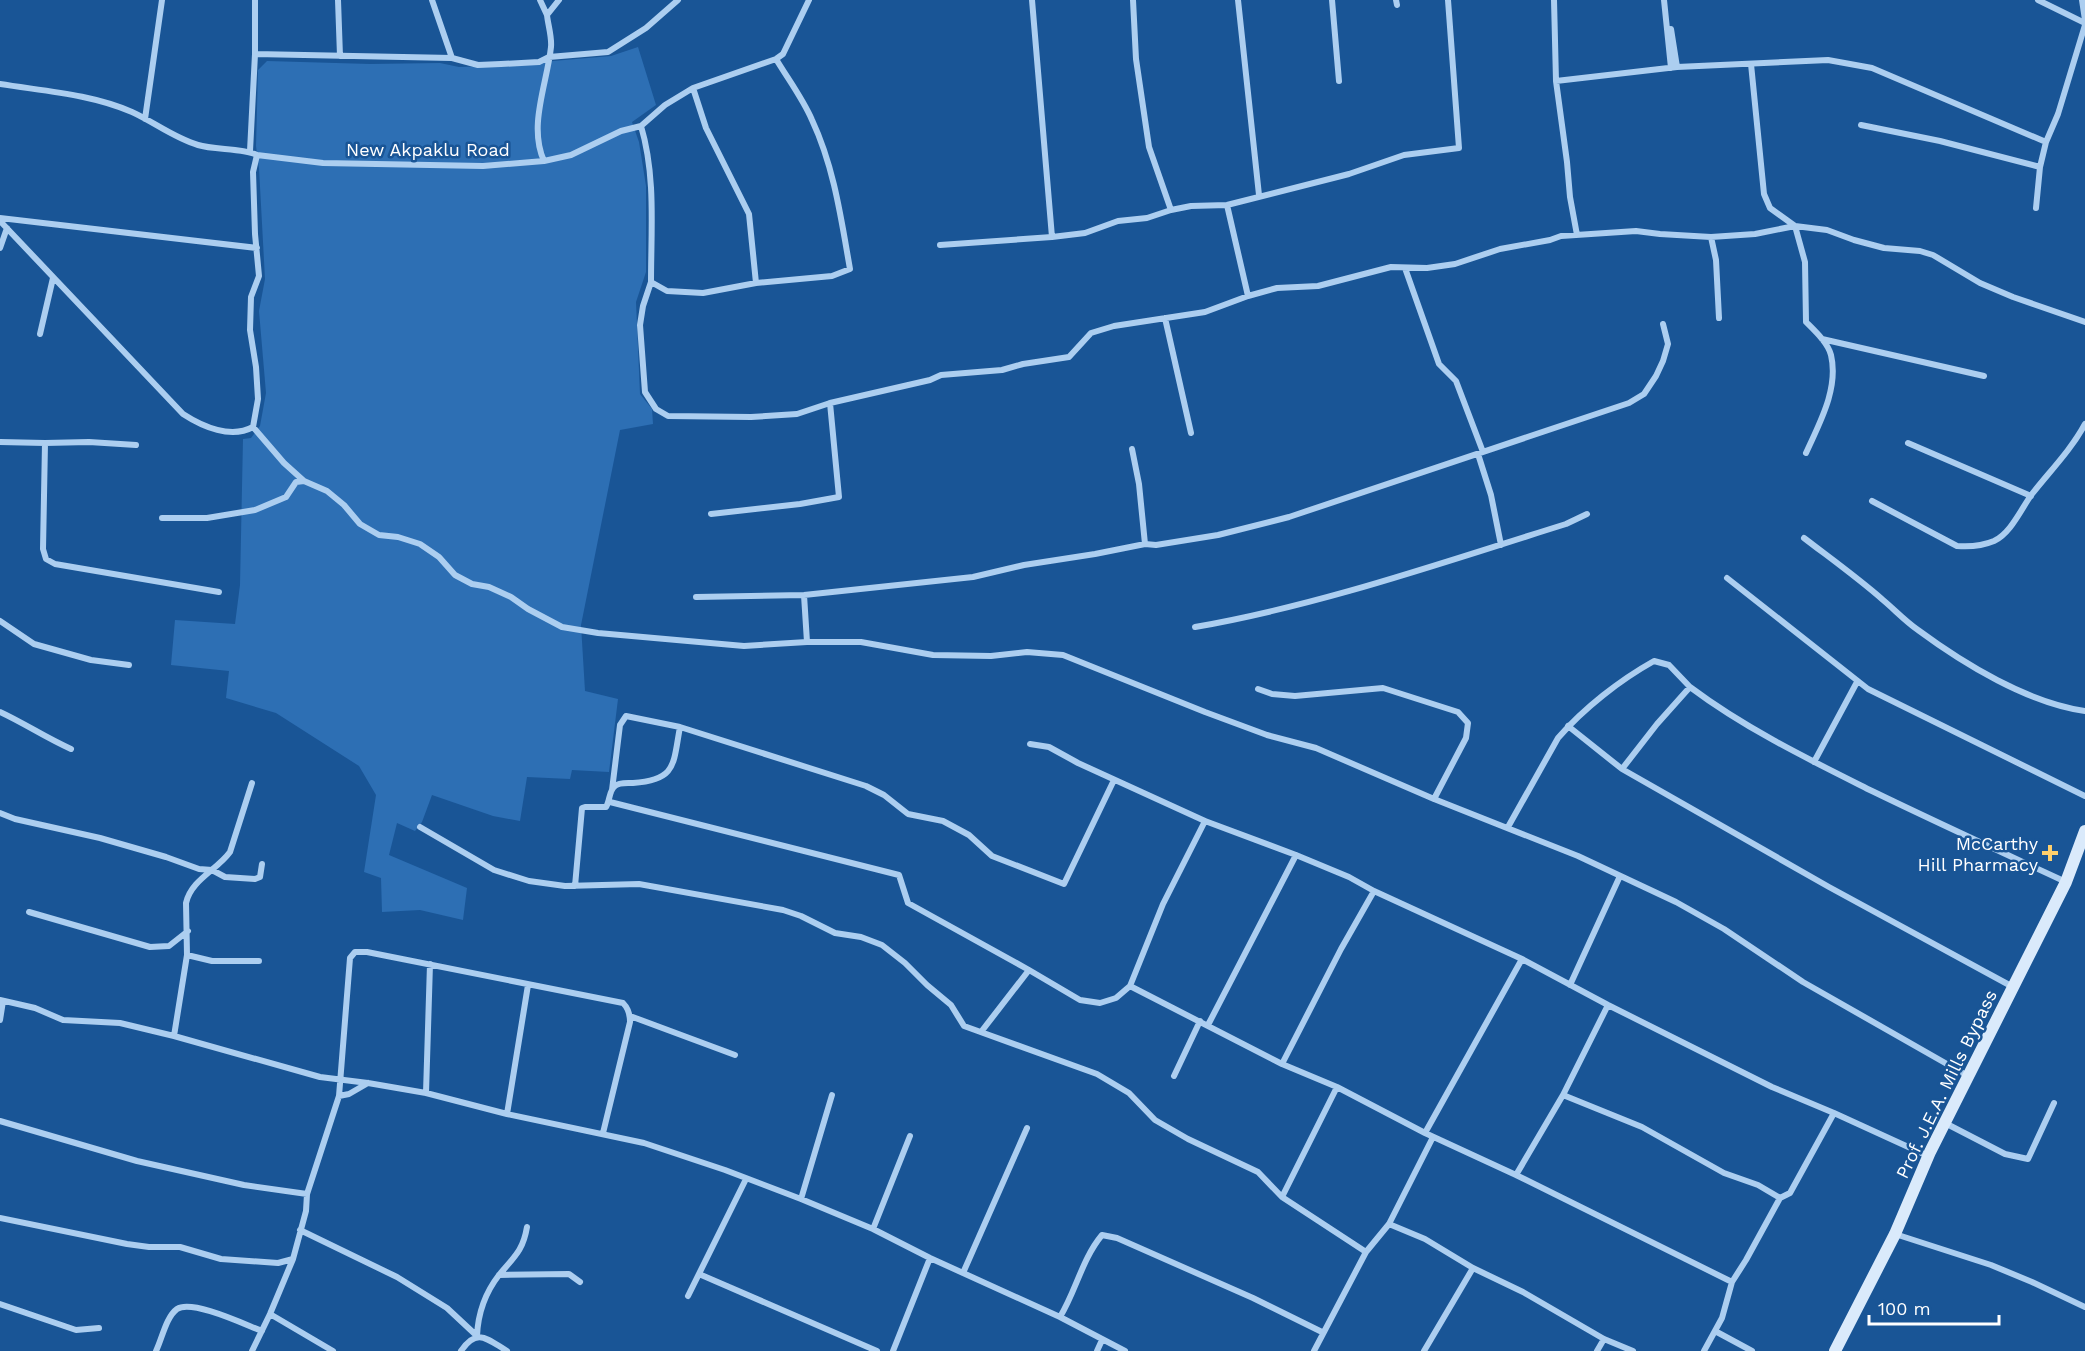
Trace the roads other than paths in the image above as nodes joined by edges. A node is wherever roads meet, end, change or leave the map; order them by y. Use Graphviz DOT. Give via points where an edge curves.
graph roads {
  1 [pos="162,0"];
  2 [pos="255,0"];
  3 [pos="338,0"];
  4 [pos="432,0"];
  5 [pos="540,0"];
  6 [pos="559,0"];
  7 [pos="678,0"];
  8 [pos="809,0"];
  9 [pos="1032,0"];
  10 [pos="1133,0"];
  11 [pos="1238,0"];
  12 [pos="1332,0"];
  13 [pos="1448,0"];
  14 [pos="1554,0"];
  15 [pos="1665,0"];
  16 [pos="2038,0"];
  17 [pos="2082,0"];
  18 [pos="547,15"];
  19 [pos="2085,22"];
  20 [pos="255,54"];
  21 [pos="340,56"];
  22 [pos="549,57"];
  23 [pos="452,58"];
  24 [pos="776,59"];
  25 [pos="1751,64"];
  26 [pos="1674,68"];
  27 [pos="1339,81"];
  28 [pos="1556,81"];
  29 [pos="0,84"];
  30 [pos="693,88"];
  31 [pos="145,119"];
  32 [pos="1861,125"];
  33 [pos="641,126"];
  34 [pos="2046,142"];
  35 [pos="250,151"];
  36 [pos="257,155"];
  37 [pos="544,161"];
  38 [pos="2040,167"];
  39 [pos="1259,195"];
  40 [pos="1227,205"];
  41 [pos="2036,208"];
  42 [pos="1171,210"];
  43 [pos="0,219"];
  44 [pos="1795,226"];
  45 [pos="7,228"];
  46 [pos="1577,234"];
  47 [pos="1052,237"];
  48 [pos="1711,237"];
  49 [pos="940,245"];
  50 [pos="0,248"];
  51 [pos="257,248"];
  52 [pos="1405,268"];
  53 [pos="52,278"];
  54 [pos="651,282"];
  55 [pos="756,283"];
  56 [pos="1248,296"];
  57 [pos="1165,318"];
  58 [pos="1719,318"];
  59 [pos="2085,322"];
  60 [pos="1664,324"];
  61 [pos="40,334"];
  62 [pos="1822,339"];
  63 [pos="1984,376"];
  64 [pos="830,403"];
  65 [pos="2085,424"];
  66 [pos="253,427"];
  67 [pos="1191,433"];
  68 [pos="0,442"];
  69 [pos="45,443"];
  70 [pos="1908,443"];
  71 [pos="136,445"];
  72 [pos="1132,449"];
  73 [pos="1480,453"];
  74 [pos="1806,453"];
  75 [pos="304,481"];
  76 [pos="2031,496"];
  77 [pos="1872,501"];
  78 [pos="711,514"];
  79 [pos="1587,514"];
  80 [pos="162,518"];
  81 [pos="1804,538"];
  82 [pos="1145,544"];
  83 [pos="1501,545"];
  84 [pos="1727,578"];
  85 [pos="219,592"];
  86 [pos="804,595"];
  87 [pos="696,597"];
  88 [pos="0,621"];
  89 [pos="1195,627"];
  90 [pos="807,642"];
  91 [pos="129,664"];
  92 [pos="1857,681"];
  93 [pos="1690,687"];
  94 [pos="1258,689"];
  95 [pos="2085,711"];
  96 [pos="0,712"];
  97 [pos="1569,726"];
  98 [pos="680,727"];
  99 [pos="1030,744"];
  100 [pos="71,749"];
  101 [pos="1814,762"];
  102 [pos="1622,769"];
  103 [pos="1114,780"];
  104 [pos="252,783"];
  105 [pos="612,790"];
  106 [pos="2085,796"];
  107 [pos="1434,799"];
  108 [pos="610,802"];
  109 [pos="0,813"];
  110 [pos="1205,821"];
  111 [pos="420,826"];
  112 [pos="1508,827"];
  113 [pos="2085,831"];
  114 [pos="1296,855"];
  115 [pos="262,864"];
  116 [pos="213,870"];
  117 [pos="1620,876"];
  118 [pos="2066,882"];
  119 [pos="574,886"];
  120 [pos="1374,891"];
  121 [pos="29,912"];
  122 [pos="188,932"];
  123 [pos="187,955"];
  124 [pos="1522,959"];
  125 [pos="259,961"];
  126 [pos="430,964"];
  127 [pos="1029,970"];
  128 [pos="528,985"];
  129 [pos="1570,985"];
  130 [pos="1130,986"];
  131 [pos="2013,987"];
  132 [pos="2,1001"];
  133 [pos="1608,1005"];
  134 [pos="630,1016"];
  135 [pos="0,1020"];
  136 [pos="1200,1021"];
  137 [pos="1208,1025"];
  138 [pos="981,1032"];
  139 [pos="174,1036"];
  140 [pos="735,1055"];
  141 [pos="1282,1064"];
  142 [pos="1174,1076"];
  143 [pos="1968,1076"];
  144 [pos="340,1080"];
  145 [pos="368,1083"];
  146 [pos="1337,1087"];
  147 [pos="426,1093"];
  148 [pos="832,1095"];
  149 [pos="1563,1095"];
  150 [pos="339,1096"];
  151 [pos="2054,1103"];
  152 [pos="1834,1113"];
  153 [pos="507,1114"];
  154 [pos="0,1121"];
  155 [pos="1945,1122"];
  156 [pos="1027,1128"];
  157 [pos="603,1133"];
  158 [pos="1425,1133"];
  159 [pos="910,1136"];
  160 [pos="1433,1137"];
  161 [pos="1928,1156"];
  162 [pos="1516,1175"];
  163 [pos="746,1179"];
  164 [pos="307,1194"];
  165 [pos="1282,1197"];
  166 [pos="1780,1198"];
  167 [pos="801,1199"];
  168 [pos="0,1218"];
  169 [pos="1389,1224"];
  170 [pos="527,1227"];
  171 [pos="873,1229"];
  172 [pos="300,1230"];
  173 [pos="1895,1234"];
  174 [pos="1366,1252"];
  175 [pos="293,1258"];
  176 [pos="930,1258"];
  177 [pos="1473,1268"];
  178 [pos="963,1273"];
  179 [pos="699,1274"];
  180 [pos="500,1275"];
  181 [pos="580,1282"];
  182 [pos="1732,1282"];
  183 [pos="688,1296"];
  184 [pos="0,1305"];
  185 [pos="2085,1306"];
  186 [pos="270,1314"];
  187 [pos="1060,1317"];
  188 [pos="99,1328"];
  189 [pos="262,1331"];
  190 [pos="1715,1331"];
  191 [pos="1322,1332"];
  192 [pos="477,1336"];
  193 [pos="1604,1339"];
  194 [pos="1102,1340"];
  195 [pos="1837,1350"];
  196 [pos="156,1351"];
  197 [pos="252,1351"];
  198 [pos="333,1351"];
  199 [pos="461,1351"];
  200 [pos="507,1351"];
  201 [pos="877,1351"];
  202 [pos="893,1351"];
  203 [pos="1097,1351"];
  204 [pos="1125,1351"];
  205 [pos="1314,1351"];
  206 [pos="1424,1351"];
  207 [pos="1597,1351"];
  208 [pos="1634,1351"];
  209 [pos="1704,1351"];
  210 [pos="1752,1351"];
  1 -- 31 [label="street"];
  2 -- 20 [label="street"];
  3 -- 21 [label="street"];
  4 -- 23 [label="street"];
  5 -- 18 [label="street"];
  6 -- 18 [label="street"];
  7 -- 22 [label="street" via="646,28 608,52"];
  8 -- 24 [label="street" via="783,54"];
  9 -- 47 [label="street"];
  10 -- 42 [label="street" via="1136,59 1149,147"];
  11 -- 39 [label="street"];
  12 -- 27 [label="street"];
  13 -- 39 [label="street" via="1459,148 1404,155 1348,174"];
  14 -- 28 [label="street"];
  15 -- 26 [label="street"];
  16 -- 19 [label="street"];
  17 -- 19 [label="street"];
  18 -- 22 [label="street"];
  19 -- 34 [label="street"];
  20 -- 21 [label="street"];
  20 -- 35 [label="street"];
  21 -- 23 [label="street"];
  22 -- 23 [label="street" via="540,62 478,65"];
  22 -- 37 [label="street" via="538,113"];
  24 -- 30 [label="street, New Akpaklu Road"];
  24 -- 55 [label="street" via="812,119 830,166 850,269 832,276"];
  25 -- 26 [label="street"];
  25 -- 34 [label="street" via="1828,60 1872,68"];
  25 -- 44 [label="street" via="1764,194 1770,208"];
  26 -- 28 [label="street"];
  28 -- 46 [label="street"];
  29 -- 31 [label="street, New Akpaklu Road" via="103,102"];
  30 -- 33 [label="street, New Akpaklu Road"];
  30 -- 55 [label="street" via="706,128 749,214"];
  31 -- 35 [label="street, New Akpaklu Road" via="198,145"];
  32 -- 38 [label="street"];
  33 -- 37 [label="street, New Akpaklu Road" via="621,131 571,155"];
  33 -- 54 [label="street" via="651,191"];
  34 -- 38 [label="street"];
  35 -- 36 [label="street, New Akpaklu Road"];
  36 -- 37 [label="street, New Akpaklu Road" via="323,163 483,166"];
  36 -- 51 [label="street"];
  38 -- 41 [label="street"];
  39 -- 40 [label="street"];
  40 -- 42 [label="street"];
  40 -- 56 [label="street"];
  42 -- 47 [label="street" via="1118,221 1085,233"];
  43 -- 45 [label="street"];
  43 -- 51 [label="street"];
  44 -- 48 [label="street"];
  44 -- 59 [label="street" via="1827,230 1884,248 1933,255 1980,283"];
  44 -- 62 [label="street" via="1804,262 1806,322"];
  45 -- 50 [label="street"];
  45 -- 53 [label="street"];
  46 -- 48 [label="street" via="1636,231"];
  46 -- 52 [label="street" via="1516,245 1455,264"];
  47 -- 49 [label="street"];
  48 -- 58 [label="street"];
  51 -- 66 [label="street" via="259,276 250,297 258,399"];
  52 -- 56 [label="street" via="1391,267 1318,286 1277,288"];
  52 -- 73 [label="street" via="1439,364 1456,381"];
  53 -- 61 [label="street"];
  53 -- 66 [label="street" via="183,414 224,431 242,433"];
  54 -- 55 [label="street" via="668,291 703,293"];
  54 -- 64 [label="street" via="640,325 645,392 656,409 669,416 751,417 797,414"];
  56 -- 57 [label="street" via="1205,312"];
  57 -- 64 [label="street" via="1091,333 1069,357 1002,370 941,375"];
  57 -- 67 [label="street"];
  60 -- 73 [label="street" via="1668,344 1656,376 1644,394 1629,403"];
  62 -- 63 [label="street"];
  62 -- 74 [label="street" via="1831,354 1831,389"];
  64 -- 78 [label="street" via="839,496"];
  65 -- 76 [label="street"];
  66 -- 75 [label="street"];
  68 -- 69 [label="street"];
  69 -- 71 [label="street"];
  69 -- 85 [label="street" via="46,559 55,564"];
  70 -- 76 [label="street"];
  72 -- 82 [label="street"];
  73 -- 82 [label="street" via="1289,517 1218,535"];
  73 -- 83 [label="street"];
  75 -- 80 [label="street" via="296,482 286,496 255,510 207,518"];
  75 -- 90 [label="street" via="327,491 360,524 379,535 420,544 439,556 455,575 511,597 562,627 744,646"];
  76 -- 77 [label="street" via="2006,531 1995,540 1973,547 1957,546"];
  79 -- 83 [label="street"];
  81 -- 95 [label="street" via="1917,629 1961,659 2043,701"];
  82 -- 86 [label="street" via="973,577"];
  83 -- 89 [label="street" via="1286,608"];
  84 -- 92 [label="street"];
  86 -- 87 [label="street"];
  86 -- 90 [label="street"];
  88 -- 91 [label="street" via="34,644 91,660"];
  90 -- 107 [label="street" via="861,642 933,655 1063,655 1267,735 1316,748"];
  92 -- 101 [label="street"];
  92 -- 106 [label="street"];
  93 -- 97 [label="street" via="1669,665 1654,661 1599,699"];
  93 -- 101 [label="street"];
  93 -- 102 [label="street"];
  94 -- 107 [label="street" via="1295,696 1383,688 1458,712 1468,723 1466,738"];
  96 -- 100 [label="street"];
  97 -- 102 [label="street"];
  97 -- 112 [label="street" via="1546,756"];
  98 -- 103 [label="street" via="866,786 908,814 943,821 969,835 992,856 1064,884"];
  98 -- 105 [label="street" via="668,773 643,782 618,784"];
  98 -- 105 [label="street" via="626,716 620,725"];
  99 -- 103 [label="street" via="1048,747"];
  101 -- 118 [label="street"];
  102 -- 131 [label="street"];
  103 -- 110 [label="street"];
  104 -- 116 [label="street" via="230,852"];
  105 -- 108 [label="street"];
  107 -- 112 [label="street"];
  108 -- 119 [label="street" via="606,807 582,808"];
  108 -- 127 [label="street" via="899,875 908,903"];
  109 -- 116 [label="street"];
  110 -- 114 [label="street"];
  110 -- 130 [label="street" via="1163,904"];
  111 -- 119 [label="street" via="494,870 512,877"];
  112 -- 117 [label="street"];
  113 -- 118 [label="street, Prof. J.E.A. Mills Bypass"];
  114 -- 120 [label="street"];
  114 -- 137 [label="street"];
  115 -- 116 [label="street" via="260,877 255,879 225,877"];
  116 -- 122 [label="street" via="188,895"];
  117 -- 129 [label="street"];
  117 -- 143 [label="street" via="1724,929 1803,982"];
  118 -- 131 [label="street, Prof. J.E.A. Mills Bypass"];
  119 -- 138 [label="street" via="639,884 783,910 834,933 873,940 951,1005 964,1026"];
  120 -- 124 [label="street"];
  120 -- 141 [label="street"];
  121 -- 122 [label="street" via="150,947 169,946"];
  122 -- 123 [label="street"];
  123 -- 125 [label="street" via="212,961"];
  123 -- 139 [label="street"];
  124 -- 129 [label="street"];
  124 -- 158 [label="street"];
  126 -- 128 [label="street"];
  126 -- 144 [label="street" via="367,952 355,952 350,958"];
  126 -- 147 [label="street"];
  127 -- 130 [label="street" via="1080,1000 1100,1003 1116,998"];
  127 -- 138 [label="street"];
  128 -- 134 [label="street" via="623,1003"];
  128 -- 153 [label="street"];
  129 -- 133 [label="street"];
  130 -- 136 [label="street"];
  131 -- 143 [label="street, Prof. J.E.A. Mills Bypass"];
  132 -- 135 [label="street"];
  132 -- 139 [label="street" via="35,1008 63,1020 120,1023"];
  133 -- 149 [label="street"];
  133 -- 152 [label="street" via="1772,1087"];
  134 -- 140 [label="street"];
  134 -- 157 [label="street"];
  136 -- 137 [label="street"];
  136 -- 142 [label="street"];
  137 -- 141 [label="street"];
  138 -- 165 [label="street" via="1097,1074 1129,1093 1155,1120 1258,1172"];
  139 -- 144 [label="street"];
  141 -- 146 [label="street"];
  143 -- 155 [label="street, Prof. J.E.A. Mills Bypass"];
  144 -- 145 [label="street"];
  144 -- 150 [label="street"];
  145 -- 147 [label="street"];
  145 -- 150 [label="street"];
  146 -- 158 [label="street"];
  146 -- 165 [label="street"];
  147 -- 153 [label="street"];
  148 -- 167 [label="street"];
  149 -- 162 [label="street"];
  149 -- 166 [label="street" via="1642,1127 1724,1173"];
  150 -- 164 [label="street"];
  151 -- 155 [label="street" via="2028,1159 2005,1154"];
  152 -- 161 [label="street"];
  152 -- 166 [label="street" via="1790,1192"];
  153 -- 157 [label="street"];
  154 -- 164 [label="street" via="148,1163 244,1185"];
  155 -- 161 [label="street, Prof. J.E.A. Mills Bypass"];
  156 -- 178 [label="street"];
  157 -- 163 [label="street" via="644,1143"];
  158 -- 160 [label="street"];
  159 -- 171 [label="street"];
  160 -- 162 [label="street"];
  160 -- 169 [label="street"];
  161 -- 173 [label="street, Prof. J.E.A. Mills Bypass"];
  162 -- 182 [label="street"];
  163 -- 167 [label="street"];
  163 -- 179 [label="street"];
  164 -- 172 [label="street"];
  165 -- 174 [label="street"];
  166 -- 182 [label="street"];
  167 -- 171 [label="street"];
  168 -- 175 [label="street" via="149,1248 180,1247 220,1259 278,1263"];
  169 -- 174 [label="street"];
  169 -- 177 [label="street" via="1425,1239"];
  170 -- 180 [label="street" via="519,1253"];
  171 -- 176 [label="street"];
  172 -- 175 [label="street"];
  172 -- 192 [label="street" via="397,1277 447,1308"];
  173 -- 185 [label="street" via="1991,1265"];
  173 -- 195 [label="street, Prof. J.E.A. Mills Bypass"];
  174 -- 191 [label="street"];
  175 -- 186 [label="street"];
  176 -- 178 [label="street"];
  176 -- 202 [label="street"];
  177 -- 193 [label="street"];
  177 -- 206 [label="street"];
  178 -- 187 [label="street"];
  179 -- 183 [label="street"];
  179 -- 201 [label="street"];
  180 -- 181 [label="street" via="569,1274"];
  180 -- 192 [label="street" via="481,1306"];
  182 -- 190 [label="street"];
  184 -- 188 [label="street" via="76,1330"];
  186 -- 189 [label="street"];
  186 -- 198 [label="street"];
  187 -- 191 [label="street" via="1102,1234"];
  187 -- 194 [label="street"];
  189 -- 196 [label="street" via="198,1307 183,1306 171,1316"];
  189 -- 197 [label="street"];
  190 -- 209 [label="street"];
  190 -- 210 [label="street"];
  191 -- 205 [label="street"];
  192 -- 199 [label="street"];
  192 -- 200 [label="street"];
  193 -- 207 [label="street"];
  193 -- 208 [label="street"];
  194 -- 203 [label="street"];
  194 -- 204 [label="street"];
}
